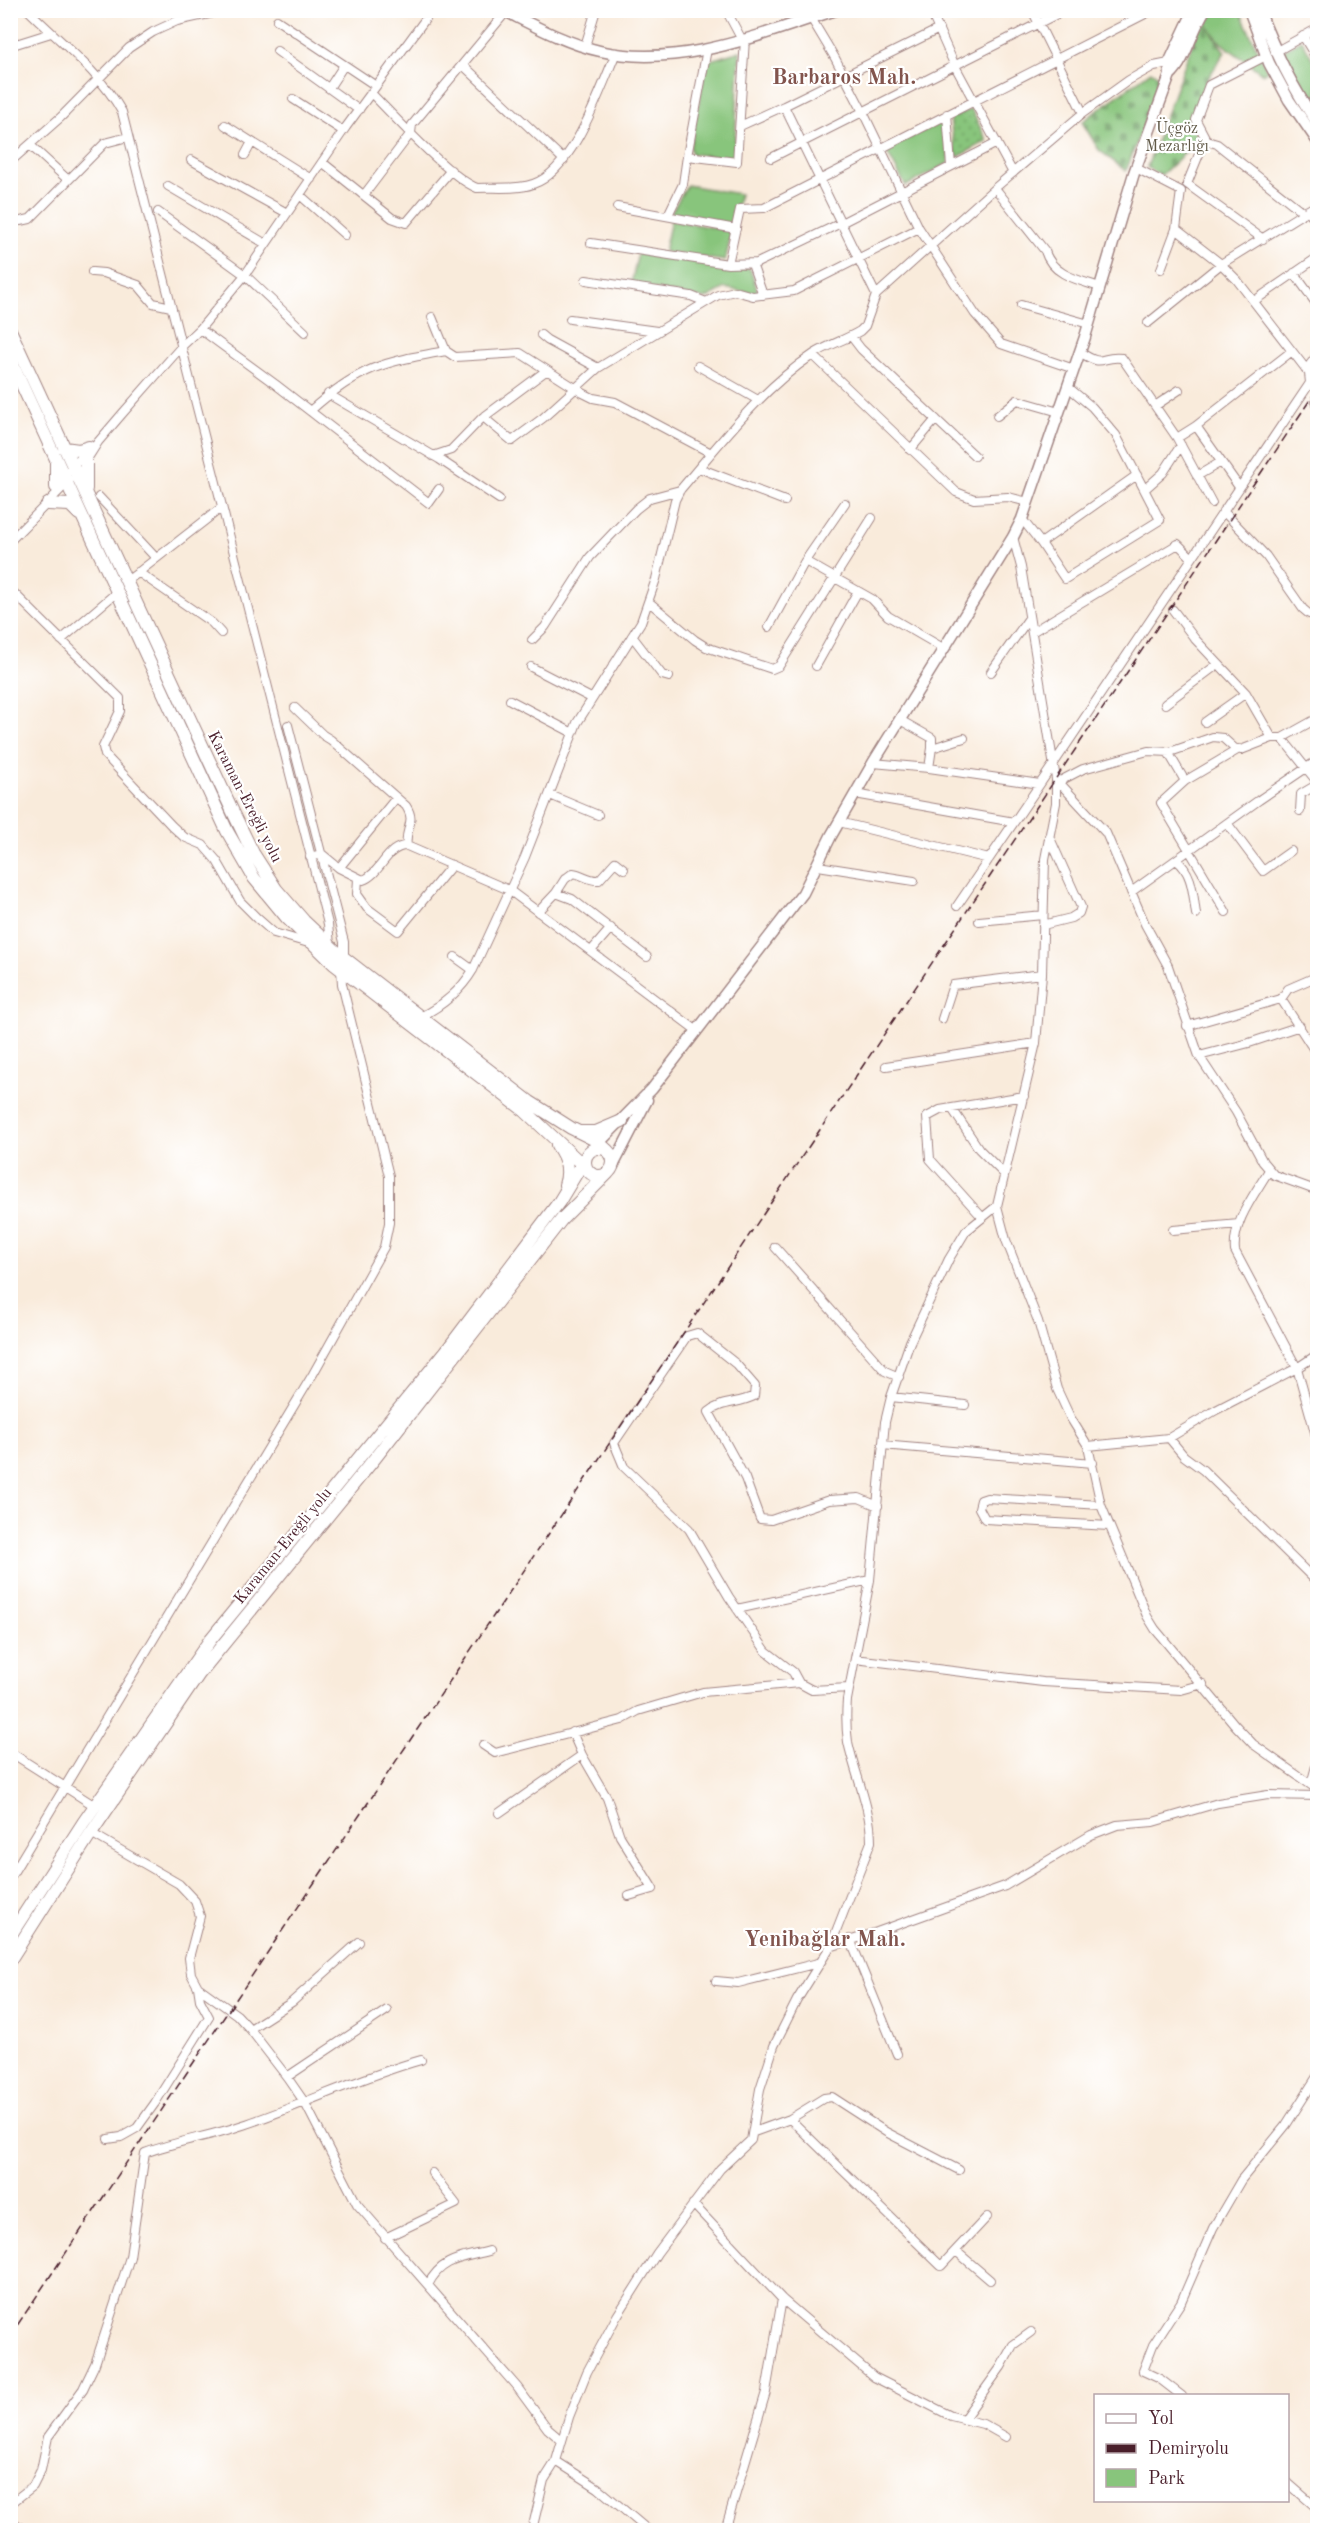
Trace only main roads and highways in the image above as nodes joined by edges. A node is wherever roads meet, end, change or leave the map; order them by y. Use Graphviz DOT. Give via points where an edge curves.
graph roads {
  1 [pos="1194,10"];
  2 [pos="1205,10"];
  3 [pos="1249,10"];
  4 [pos="1259,10"];
  5 [pos="505,11"];
  6 [pos="830,11"];
  7 [pos="1271,54"];
  8 [pos="1170,75"];
  9 [pos="1317,124"];
  10 [pos="1317,142"];
  11 [pos="10,330"];
  12 [pos="10,359"];
  13 [pos="93,445"];
  14 [pos="59,452"];
  15 [pos="86,461"];
  16 [pos="67,478"];
  17 [pos="93,498"];
  18 [pos="48,504"];
  19 [pos="83,519"];
  20 [pos="342,963"];
  21 [pos="652,1089"];
  22 [pos="622,1121"];
  23 [pos="544,1127"];
  24 [pos="571,1128"];
  25 [pos="593,1156"];
  26 [pos="610,1169"];
  27 [pos="559,1202"];
  28 [pos="10,1936"];
  29 [pos="10,1960"];
  1 -- 8 [label="main road" via="1169,63"];
  2 -- 8 [label="main road"];
  3 -- 7 [label="main road"];
  4 -- 7 [label="main road"];
  5 -- 6 [label="main road" via="557,38 616,53 654,57 707,49"];
  7 -- 9 [label="main road"];
  7 -- 10 [label="main road" via="1289,100"];
  8 -- 21 [label="main road" via="1136,168 1080,352 1013,537 873,763 803,893"];
  11 -- 14 [label="highway, Karaman-Ereğli yolu"];
  12 -- 14 [label="highway, Karaman-Ereğli yolu"];
  13 -- 14 [label="highway"];
  14 -- 16 [label="highway, Karaman-Ereğli yolu"];
  14 -- 16 [label="highway"];
  15 -- 17 [label="highway" via="84,478"];
  16 -- 17 [label="highway, Karaman-Ereğli yolu"];
  16 -- 19 [label="highway, Karaman-Ereğli yolu"];
  17 -- 20 [label="highway, Karaman-Ereğli yolu" via="126,582 253,853 276,889 330,945"];
  18 -- 19 [label="highway" via="70,505"];
  19 -- 20 [label="highway, Karaman-Ereğli yolu" via="227,831 254,878 314,945"];
  20 -- 23 [label="highway, Karaman-Ereğli yolu"];
  20 -- 24 [label="highway, Karaman-Ereğli yolu"];
  21 -- 22 [label="main road"];
  21 -- 26 [label="main road"];
  22 -- 24 [label="highway" via="596,1132"];
  22 -- 25 [label="main road"];
  23 -- 25 [label="highway"];
  23 -- 27 [label="highway" via="559,1147 568,1169"];
  24 -- 25 [label="highway, Karaman-Ereğli yolu"];
  25 -- 26 [label="highway" via="613,1158"];
  25 -- 26 [label="highway, Karaman-Ereğli yolu" via="597,1176"];
  25 -- 27 [label="highway, Karaman-Ereğli yolu"];
  26 -- 29 [label="highway, Karaman-Ereğli yolu" via="562,1219 199,1674"];
  27 -- 28 [label="highway, Karaman-Ereğli yolu" via="366,1451 189,1668"];
}
